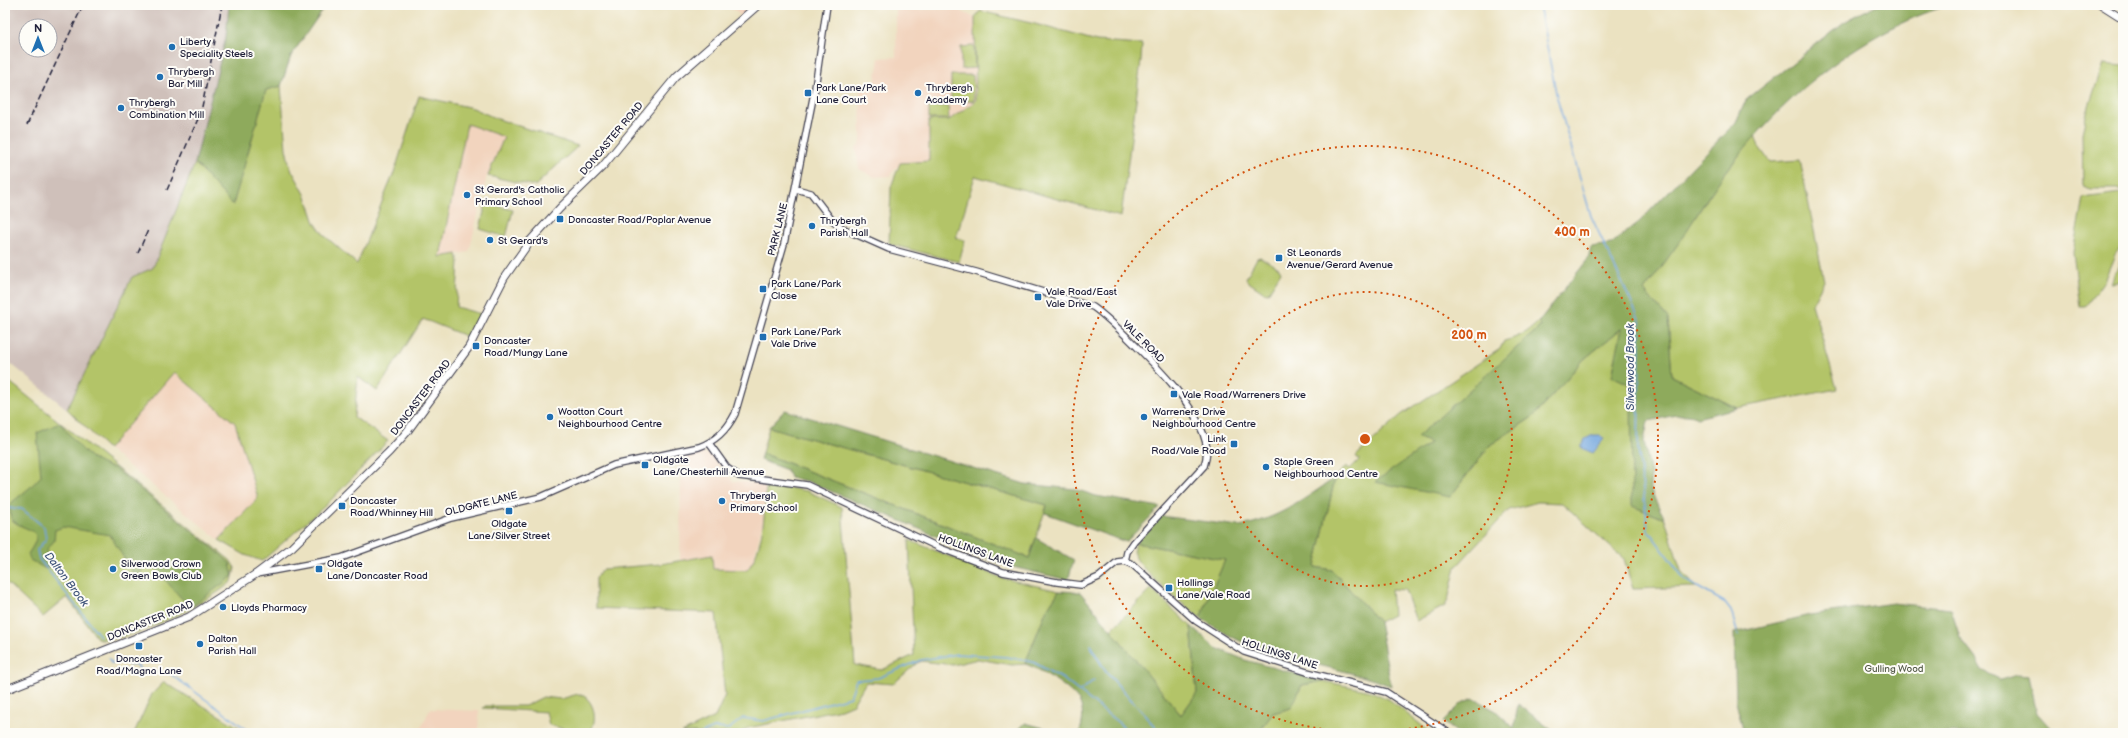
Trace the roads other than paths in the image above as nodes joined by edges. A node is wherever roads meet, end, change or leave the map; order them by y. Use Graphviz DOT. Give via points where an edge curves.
graph roads {
  1 [pos="758,5"];
  2 [pos="827,5"];
  3 [pos="2101,5"];
  4 [pos="2123,19"];
  5 [pos="796,189"];
  6 [pos="709,443"];
  7 [pos="1125,561"];
  8 [pos="256,574"];
  9 [pos="5,690"];
  10 [pos="1449,733"];
  1 -- 8 [label="main road, DONCASTER ROAD" via="676,77 603,166 543,226 519,255 504,278 475,335 444,382 389,452 292,547"];
  2 -- 5 [label="street, PARK LANE"];
  3 -- 4 [label="main road"];
  5 -- 6 [label="street, PARK LANE" via="784,244 735,414 722,433"];
  5 -- 7 [label="street, VALE ROAD" via="811,193 831,219 842,228 889,250 976,272 1093,307 1168,378 1200,425 1206,441 1206,460 1204,466 1134,542 1127,552"];
  6 -- 7 [label="street, HOLLINGS LANE" via="727,468 739,476 807,485 940,548 1003,572 1081,584 1099,577 1117,562"];
  6 -- 8 [label="street, OLDGATE LANE" via="614,465 541,496 451,518 341,558"];
  7 -- 10 [label="street, HOLLINGS LANE" via="1132,564 1196,621 1244,652 1368,686 1394,696"];
  8 -- 9 [label="main road, DONCASTER ROAD" via="189,617"];
}
